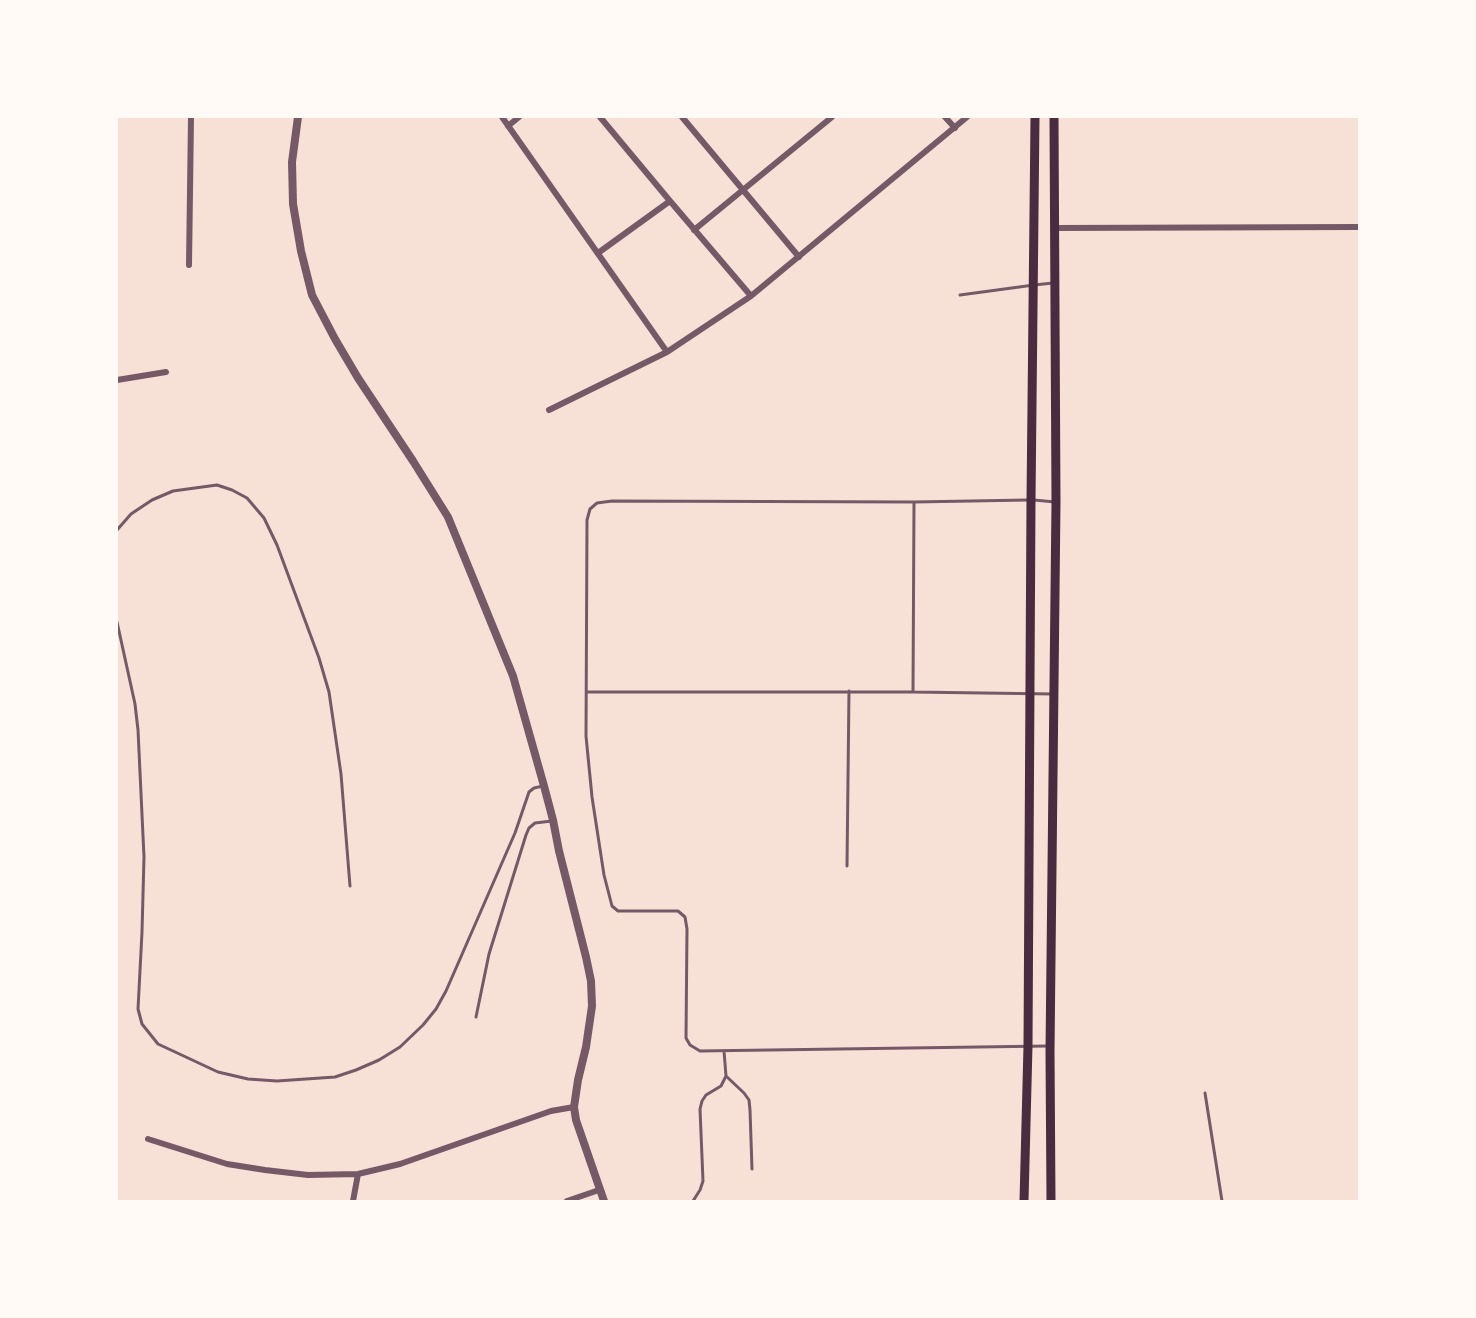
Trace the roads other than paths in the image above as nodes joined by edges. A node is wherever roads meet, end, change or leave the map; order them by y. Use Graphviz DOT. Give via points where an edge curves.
graph roads {
  1 [pos="190,117"];
  2 [pos="298,117"];
  3 [pos="502,117"];
  4 [pos="519,117"];
  5 [pos="600,117"];
  6 [pos="682,117"];
  7 [pos="832,117"];
  8 [pos="945,117"];
  9 [pos="967,117"];
  10 [pos="1035,117"];
  11 [pos="1054,117"];
  12 [pos="508,126"];
  13 [pos="955,128"];
  14 [pos="743,190"];
  15 [pos="669,201"];
  16 [pos="1359,227"];
  17 [pos="1054,228"];
  18 [pos="694,230"];
  19 [pos="598,253"];
  20 [pos="799,257"];
  21 [pos="189,265"];
  22 [pos="1054,283"];
  23 [pos="1034,285"];
  24 [pos="960,295"];
  25 [pos="751,296"];
  26 [pos="667,352"];
  27 [pos="166,372"];
  28 [pos="117,380"];
  29 [pos="549,410"];
  30 [pos="1030,500"];
  31 [pos="914,502"];
  32 [pos="1056,502"];
  33 [pos="117,530"];
  34 [pos="117,622"];
  35 [pos="849,691"];
  36 [pos="587,692"];
  37 [pos="913,692"];
  38 [pos="1030,693"];
  39 [pos="1054,694"];
  40 [pos="544,786"];
  41 [pos="553,820"];
  42 [pos="847,866"];
  43 [pos="350,886"];
  44 [pos="476,1017"];
  45 [pos="1028,1046"];
  46 [pos="1050,1046"];
  47 [pos="724,1051"];
  48 [pos="726,1076"];
  49 [pos="1205,1093"];
  50 [pos="574,1107"];
  51 [pos="148,1139"];
  52 [pos="752,1169"];
  53 [pos="358,1174"];
  54 [pos="599,1190"];
  55 [pos="353,1201"];
  56 [pos="567,1201"];
  57 [pos="604,1201"];
  58 [pos="693,1201"];
  59 [pos="1024,1201"];
  60 [pos="1051,1201"];
  61 [pos="1222,1201"];
  1 -- 21 [label="street"];
  2 -- 40 [label="street" via="292,162 293,204 312,295 358,378 448,517 513,676"];
  3 -- 12 [label="street"];
  4 -- 12 [label="street"];
  5 -- 15 [label="street"];
  6 -- 14 [label="street"];
  7 -- 14 [label="street"];
  8 -- 13 [label="street"];
  9 -- 13 [label="street"];
  10 -- 23 [label="main road"];
  11 -- 17 [label="main road"];
  12 -- 19 [label="street"];
  13 -- 20 [label="street"];
  14 -- 18 [label="street"];
  14 -- 20 [label="street"];
  15 -- 18 [label="street"];
  15 -- 19 [label="street"];
  16 -- 17 [label="street"];
  17 -- 22 [label="main road"];
  18 -- 25 [label="street"];
  19 -- 26 [label="street"];
  20 -- 25 [label="street"];
  22 -- 23 [label="lane"];
  22 -- 32 [label="main road"];
  23 -- 24 [label="lane"];
  23 -- 30 [label="main road"];
  25 -- 26 [label="street"];
  26 -- 29 [label="street"];
  27 -- 28 [label="street"];
  30 -- 31 [label="lane"];
  30 -- 32 [label="lane"];
  30 -- 38 [label="main road"];
  31 -- 36 [label="lane" via="597,503 587,520"];
  31 -- 37 [label="lane"];
  32 -- 39 [label="main road"];
  33 -- 43 [label="lane" via="131,514 152,500 173,491 217,485 247,498 264,518 329,692 341,774"];
  34 -- 40 [label="lane" via="138,730 144,857 138,1009 142,1024 158,1044 218,1072 277,1081 335,1077 379,1060 400,1047 423,1025 446,991 529,792"];
  35 -- 36 [label="lane"];
  35 -- 37 [label="lane"];
  35 -- 42 [label="lane"];
  36 -- 47 [label="lane" via="586,736 592,797 612,906 618,911 678,911 685,917 686,1038 700,1051"];
  37 -- 38 [label="lane"];
  38 -- 39 [label="lane"];
  38 -- 45 [label="main road"];
  39 -- 46 [label="main road"];
  40 -- 41 [label="street"];
  41 -- 44 [label="lane" via="535,823 526,835 489,954"];
  41 -- 50 [label="street" via="591,981 592,1006"];
  45 -- 46 [label="lane"];
  45 -- 47 [label="lane"];
  45 -- 59 [label="main road"];
  46 -- 60 [label="main road"];
  47 -- 48 [label="lane"];
  48 -- 52 [label="lane" via="749,1100"];
  48 -- 58 [label="lane" via="720,1086 706,1095 700,1109 703,1181"];
  49 -- 61 [label="lane"];
  50 -- 53 [label="street"];
  50 -- 54 [label="street"];
  51 -- 53 [label="street" via="227,1164 308,1175"];
  53 -- 55 [label="street"];
  54 -- 56 [label="street"];
  54 -- 57 [label="street"];
}
